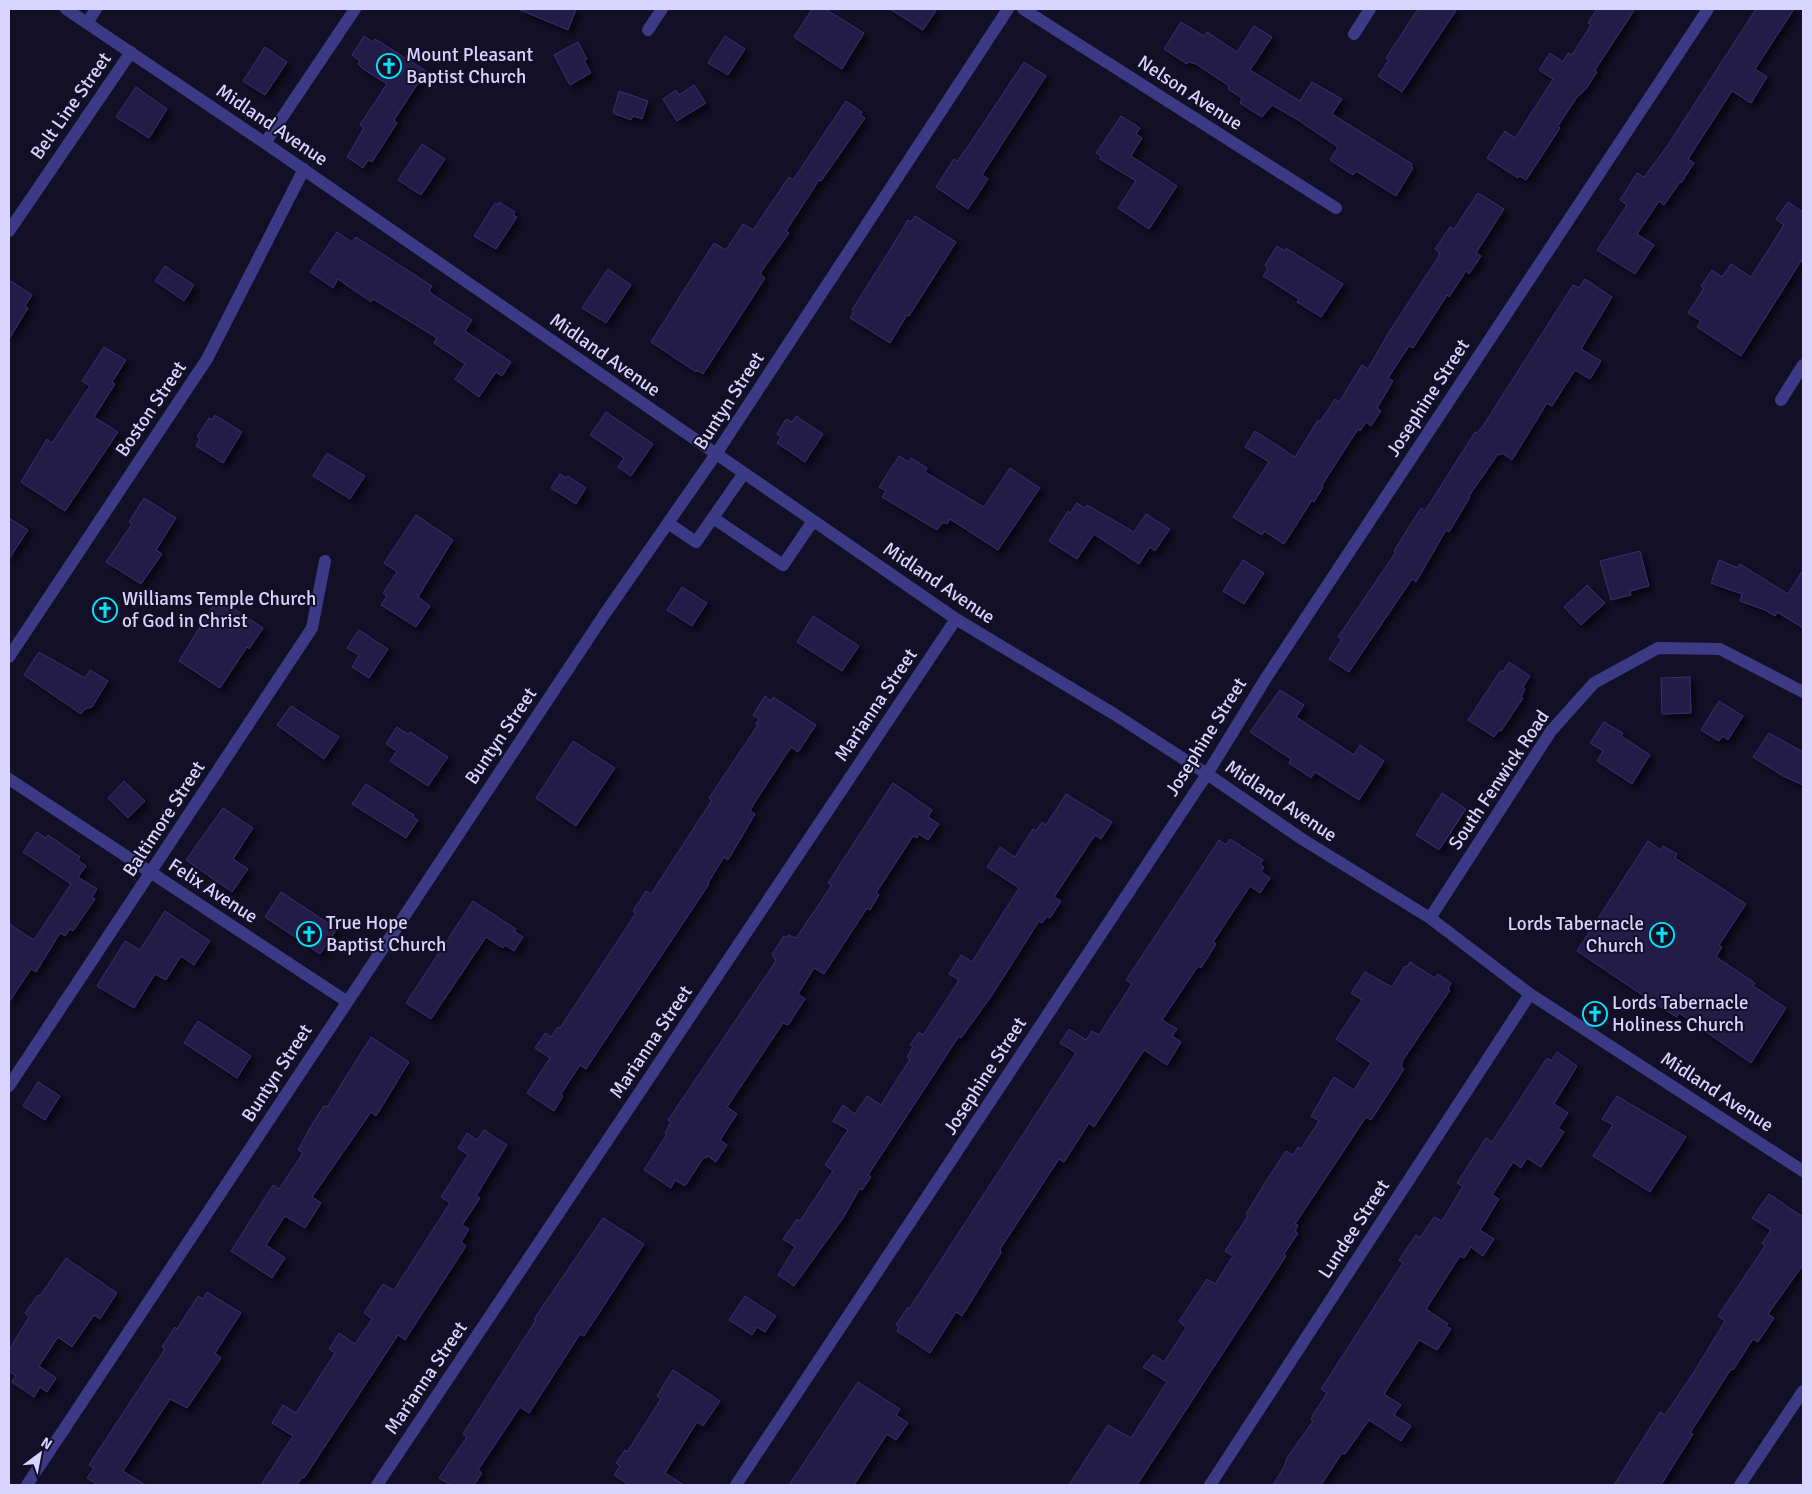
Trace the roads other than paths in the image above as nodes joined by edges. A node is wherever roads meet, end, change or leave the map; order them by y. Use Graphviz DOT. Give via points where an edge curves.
graph roads {
  1 [pos="66,9"];
  2 [pos="96,9"];
  3 [pos="355,9"];
  4 [pos="662,9"];
  5 [pos="1008,9"];
  6 [pos="1023,9"];
  7 [pos="1370,9"];
  8 [pos="1708,9"];
  9 [pos="87,22"];
  10 [pos="648,30"];
  11 [pos="1354,34"];
  12 [pos="131,52"];
  13 [pos="265,143"];
  14 [pos="304,169"];
  15 [pos="1336,208"];
  16 [pos="13,216"];
  17 [pos="9,231"];
  18 [pos="1803,365"];
  19 [pos="1781,400"];
  20 [pos="716,454"];
  21 [pos="744,473"];
  22 [pos="713,518"];
  23 [pos="814,521"];
  24 [pos="668,524"];
  25 [pos="325,561"];
  26 [pos="956,619"];
  27 [pos="9,657"];
  28 [pos="1803,692"];
  29 [pos="1207,774"];
  30 [pos="9,779"];
  31 [pos="152,873"];
  32 [pos="1430,918"];
  33 [pos="1530,994"];
  34 [pos="346,1002"];
  35 [pos="9,1086"];
  36 [pos="1803,1170"];
  37 [pos="1803,1391"];
  38 [pos="27,1485"];
  39 [pos="378,1485"];
  40 [pos="736,1485"];
  41 [pos="1210,1485"];
  42 [pos="1740,1485"];
  1 -- 9 [label="street, Midland Avenue"];
  2 -- 9 [label="street"];
  3 -- 13 [label="street"];
  4 -- 10 [label="street"];
  5 -- 20 [label="street, Buntyn Street"];
  6 -- 15 [label="street, Nelson Avenue"];
  7 -- 11 [label="street"];
  8 -- 29 [label="street, Josephine Street" via="1266,678"];
  9 -- 12 [label="street, Midland Avenue"];
  12 -- 13 [label="street, Midland Avenue"];
  12 -- 16 [label="street, Belt Line Street"];
  13 -- 14 [label="street, Midland Avenue"];
  14 -- 20 [label="street, Midland Avenue"];
  14 -- 27 [label="street, Boston Street" via="207,359"];
  16 -- 17 [label="street, Belt Line Street"];
  18 -- 19 [label="street"];
  20 -- 21 [label="street, Midland Avenue"];
  20 -- 24 [label="street, Buntyn Street"];
  21 -- 22 [label="street"];
  21 -- 23 [label="street, Midland Avenue"];
  22 -- 23 [label="street" via="784,565"];
  22 -- 24 [label="street" via="696,542"];
  23 -- 26 [label="street, Midland Avenue"];
  24 -- 34 [label="street, Buntyn Street"];
  25 -- 31 [label="street, Baltimore Street" via="312,628"];
  26 -- 29 [label="street, Midland Avenue"];
  26 -- 39 [label="street, Marianna Street"];
  28 -- 32 [label="street, South Fenwick Road" via="1720,649 1658,648 1594,683 1551,731"];
  29 -- 32 [label="street, Midland Avenue" via="1302,839"];
  29 -- 40 [label="street, Josephine Street"];
  30 -- 31 [label="street, Felix Avenue"];
  31 -- 34 [label="street, Felix Avenue"];
  31 -- 35 [label="street, Baltimore Street"];
  32 -- 33 [label="street, Midland Avenue"];
  33 -- 36 [label="street, Midland Avenue"];
  33 -- 41 [label="street, Lundee Street"];
  34 -- 38 [label="street, Buntyn Street"];
  37 -- 42 [label="street"];
}
